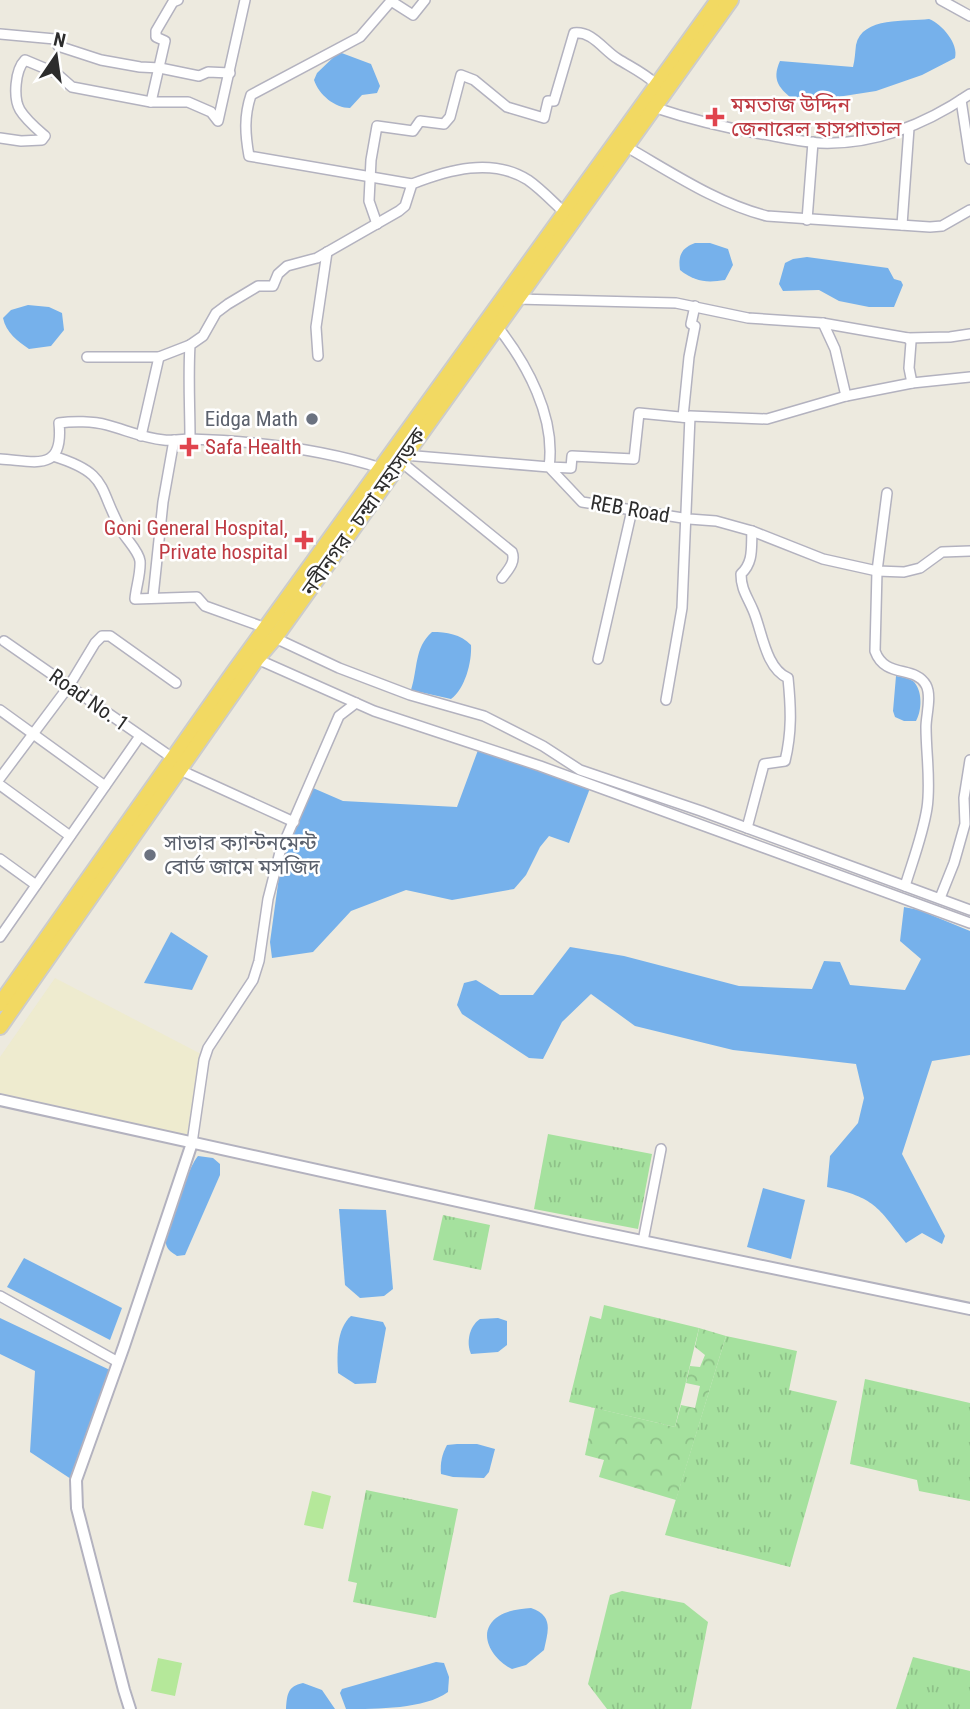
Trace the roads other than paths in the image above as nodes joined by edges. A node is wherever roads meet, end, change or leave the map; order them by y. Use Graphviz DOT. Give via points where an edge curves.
graph roads {
  1 [pos="178,0"];
  2 [pos="244,0"];
  3 [pos="425,0"];
  4 [pos="718,0"];
  5 [pos="731,0"];
  6 [pos="941,0"];
  7 [pos="390,1"];
  8 [pos="970,16"];
  9 [pos="0,34"];
  10 [pos="160,68"];
  11 [pos="230,73"];
  12 [pos="656,84"];
  13 [pos="970,94"];
  14 [pos="961,100"];
  15 [pos="151,102"];
  16 [pos="653,107"];
  17 [pos="909,128"];
  18 [pos="0,138"];
  19 [pos="813,142"];
  20 [pos="625,146"];
  21 [pos="970,159"];
  22 [pos="370,177"];
  23 [pos="412,184"];
  24 [pos="970,210"];
  25 [pos="565,213"];
  26 [pos="807,220"];
  27 [pos="377,223"];
  28 [pos="902,225"];
  29 [pos="327,252"];
  30 [pos="516,299"];
  31 [pos="695,306"];
  32 [pos="823,323"];
  33 [pos="497,326"];
  34 [pos="970,334"];
  35 [pos="908,338"];
  36 [pos="190,345"];
  37 [pos="317,356"];
  38 [pos="87,357"];
  39 [pos="159,358"];
  40 [pos="970,377"];
  41 [pos="912,383"];
  42 [pos="846,396"];
  43 [pos="686,417"];
  44 [pos="141,436"];
  45 [pos="190,439"];
  46 [pos="174,440"];
  47 [pos="53,456"];
  48 [pos="0,458"];
  49 [pos="402,458"];
  50 [pos="549,467"];
  51 [pos="381,468"];
  52 [pos="887,493"];
  53 [pos="632,510"];
  54 [pos="685,518"];
  55 [pos="752,530"];
  56 [pos="970,551"];
  57 [pos="877,571"];
  58 [pos="502,578"];
  59 [pos="153,597"];
  60 [pos="271,633"];
  61 [pos="5,641"];
  62 [pos="257,659"];
  63 [pos="598,659"];
  64 [pos="176,683"];
  65 [pos="69,686"];
  66 [pos="666,700"];
  67 [pos="356,703"];
  68 [pos="0,710"];
  69 [pos="33,734"];
  70 [pos="141,736"];
  71 [pos="970,760"];
  72 [pos="177,764"];
  73 [pos="0,778"];
  74 [pos="0,785"];
  75 [pos="105,786"];
  76 [pos="294,822"];
  77 [pos="747,828"];
  78 [pos="70,836"];
  79 [pos="0,859"];
  80 [pos="36,885"];
  81 [pos="905,886"];
  82 [pos="940,898"];
  83 [pos="970,910"];
  84 [pos="970,923"];
  85 [pos="1,932"];
  86 [pos="0,1004"];
  87 [pos="0,1027"];
  88 [pos="0,1100"];
  89 [pos="192,1143"];
  90 [pos="662,1149"];
  91 [pos="643,1241"];
  92 [pos="0,1296"];
  93 [pos="970,1309"];
  94 [pos="118,1362"];
  95 [pos="130,1709"];
  1 -- 10 [label="street" via="156,31 156,37 164,41"];
  2 -- 11 [label="street"];
  3 -- 7 [label="street" via="413,15"];
  4 -- 12 [label="highway, নবীনগর - চন্দ্রা মহাসড়ক"];
  5 -- 16 [label="highway, নবীনগর - চন্দ্রা মহাসড়ক"];
  6 -- 8 [label="street"];
  7 -- 22 [label="street" via="360,37 251,95 246,111 249,156"];
  9 -- 10 [label="street" via="55,39 58,46 102,60"];
  10 -- 11 [label="street" via="199,76"];
  10 -- 15 [label="street"];
  11 -- 15 [label="street" via="218,121 187,103"];
  12 -- 22 [label="street" via="593,38 574,33 554,101 548,101 544,118 507,107 461,75 444,124 420,121 414,131 377,126"];
  12 -- 25 [label="highway, নবীনগর - চন্দ্রা মহাসড়ক"];
  13 -- 14 [label="street"];
  14 -- 17 [label="street"];
  14 -- 21 [label="street"];
  15 -- 18 [label="street" via="72,87 56,73 24,60 16,90 19,109 44,136 21,141"];
  16 -- 19 [label="street" via="732,129"];
  16 -- 20 [label="highway, নবীনগর - চন্দ্রা মহাসড়ক"];
  17 -- 19 [label="street" via="874,138"];
  17 -- 28 [label="street"];
  19 -- 26 [label="street"];
  20 -- 26 [label="street" via="741,209"];
  20 -- 30 [label="highway, নবীনগর - চন্দ্রা মহাসড়ক"];
  22 -- 23 [label="street"];
  22 -- 27 [label="street" via="369,201"];
  23 -- 25 [label="street" via="440,173 492,166 529,180"];
  23 -- 27 [label="street" via="405,206"];
  24 -- 28 [label="street" via="942,226"];
  25 -- 51 [label="highway, নবীনগর - চন্দ্রা মহাসড়ক"];
  26 -- 28 [label="street"];
  27 -- 29 [label="street"];
  29 -- 36 [label="street" via="287,266 273,286 258,286 228,304"];
  29 -- 37 [label="street" via="316,327"];
  30 -- 31 [label="street"];
  30 -- 33 [label="highway, নবীনগর - চন্দ্রা মহাসড়ক"];
  31 -- 32 [label="street" via="748,317"];
  31 -- 43 [label="street"];
  32 -- 35 [label="street"];
  32 -- 42 [label="street" via="835,349"];
  33 -- 49 [label="highway, নবীনগর - চন্দ্রা মহাসড়ক"];
  33 -- 50 [label="street" via="523,365 543,410"];
  34 -- 35 [label="street"];
  35 -- 41 [label="street"];
  36 -- 39 [label="street"];
  36 -- 45 [label="street"];
  38 -- 39 [label="street"];
  39 -- 44 [label="street"];
  40 -- 41 [label="street"];
  41 -- 42 [label="street"];
  42 -- 43 [label="street" via="767,419"];
  43 -- 50 [label="street" via="639,413 634,459 572,456 571,468"];
  43 -- 54 [label="street"];
  44 -- 46 [label="street"];
  44 -- 47 [label="street" via="104,424 59,423"];
  45 -- 46 [label="street"];
  45 -- 51 [label="street" via="289,448"];
  46 -- 59 [label="street"];
  47 -- 48 [label="street" via="38,463"];
  47 -- 59 [label="street" via="98,479 140,559 135,599"];
  49 -- 50 [label="street"];
  49 -- 58 [label="street" via="512,552 513,563"];
  49 -- 60 [label="highway, নবীনগর - চন্দ্রা মহাসড়ক"];
  50 -- 53 [label="street, REB Road" via="582,502"];
  51 -- 60 [label="highway, নবীনগর - চন্দ্রা মহাসড়ক"];
  52 -- 57 [label="street"];
  53 -- 54 [label="street, REB Road"];
  53 -- 63 [label="street"];
  54 -- 55 [label="street, REB Road"];
  54 -- 66 [label="street" via="682,608"];
  55 -- 57 [label="street, REB Road" via="823,559"];
  55 -- 77 [label="street" via="751,558 741,573 741,588 770,659 780,675 788,678 792,712 785,761 764,764"];
  56 -- 57 [label="street, REB Road" via="942,552 920,568 904,572"];
  57 -- 81 [label="street" via="878,661 915,676 927,687 927,807"];
  59 -- 60 [label="street" via="197,597 205,606"];
  60 -- 62 [label="highway, নবীনগর - চন্দ্রা মহাসড়ক"];
  60 -- 72 [label="highway, নবীনগর - চন্দ্রা মহাসড়ক"];
  60 -- 77 [label="street" via="339,668 484,716 580,770"];
  61 -- 65 [label="street, Road No. 1"];
  62 -- 67 [label="street"];
  62 -- 72 [label="highway, নবীনগর - চন্দ্রা মহাসড়ক"];
  64 -- 65 [label="street" via="110,636 102,636"];
  65 -- 69 [label="street"];
  65 -- 70 [label="street, Road No. 1"];
  67 -- 76 [label="street" via="339,716"];
  67 -- 84 [label="street"];
  68 -- 69 [label="street"];
  69 -- 73 [label="street"];
  69 -- 75 [label="street"];
  70 -- 72 [label="street, Road No. 1"];
  70 -- 75 [label="street"];
  71 -- 82 [label="street" via="965,824"];
  72 -- 76 [label="street, Road No. 1"];
  72 -- 86 [label="highway, নবীনগর - চন্দ্রা মহাসড়ক"];
  72 -- 87 [label="highway, নবীনগর - চন্দ্রা মহাসড়ক"];
  74 -- 78 [label="street"];
  75 -- 78 [label="street"];
  76 -- 89 [label="street" via="280,852 253,980 204,1060"];
  77 -- 81 [label="street"];
  78 -- 80 [label="street"];
  79 -- 80 [label="street"];
  80 -- 85 [label="street"];
  81 -- 82 [label="street"];
  82 -- 83 [label="street"];
  88 -- 89 [label="street"];
  89 -- 91 [label="street"];
  89 -- 94 [label="street"];
  90 -- 91 [label="street"];
  91 -- 93 [label="street"];
  92 -- 94 [label="street"];
  94 -- 95 [label="street" via="76,1480 77,1508"];
}
